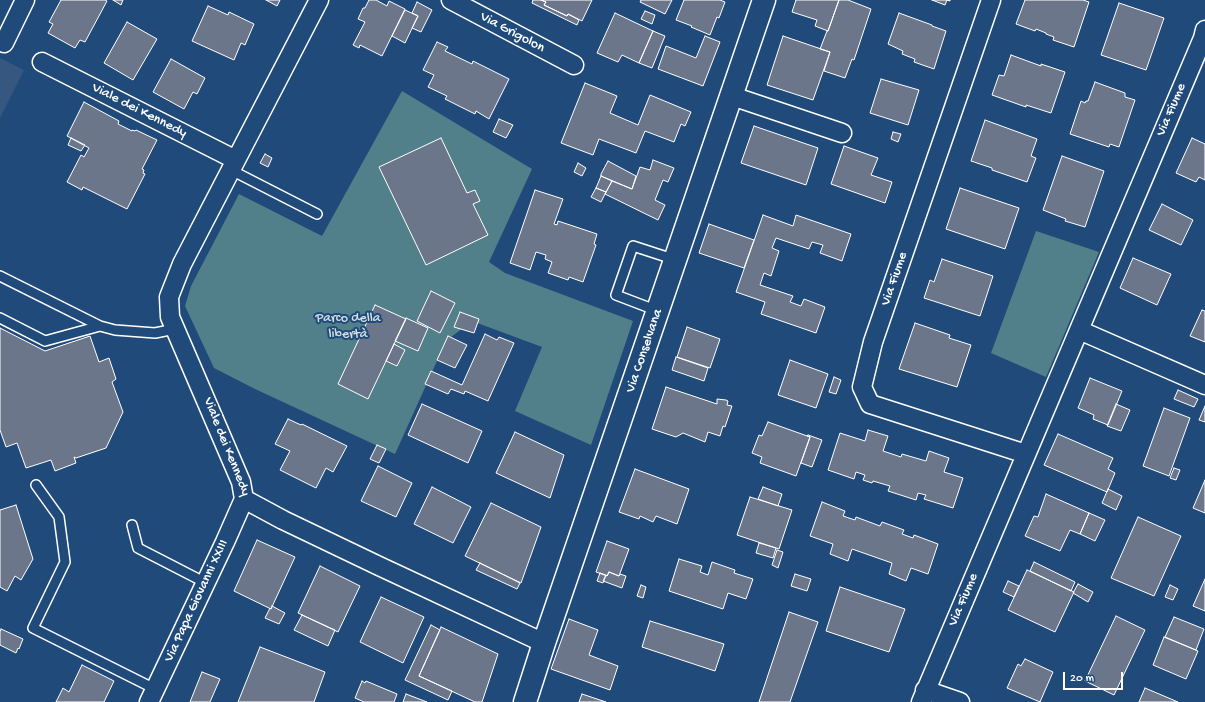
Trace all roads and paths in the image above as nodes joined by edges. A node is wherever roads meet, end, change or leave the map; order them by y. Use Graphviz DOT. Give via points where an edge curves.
graph roads {
  1 [pos="25,0"];
  2 [pos="319,0"];
  3 [pos="451,0"];
  4 [pos="764,0"];
  5 [pos="991,0"];
  6 [pos="1205,30"];
  7 [pos="4,44"];
  8 [pos="42,62"];
  9 [pos="574,65"];
  10 [pos="732,96"];
  11 [pos="842,133"];
  12 [pos="233,165"];
  13 [pos="317,214"];
  14 [pos="676,260"];
  15 [pos="0,276"];
  16 [pos="658,311"];
  17 [pos="0,318"];
  18 [pos="100,326"];
  19 [pos="175,329"];
  20 [pos="1079,330"];
  21 [pos="1205,385"];
  22 [pos="1026,454"];
  23 [pos="36,485"];
  24 [pos="244,499"];
  25 [pos="132,525"];
  26 [pos="206,583"];
  27 [pos="544,643"];
  28 [pos="152,695"];
  29 [pos="923,696"];
  30 [pos="525,702"];
  31 [pos="960,702"];
  1 -- 7 [label="street"];
  2 -- 12 [label="street, Viale dei Kennedy"];
  3 -- 9 [label="street, Via Grigolon"];
  4 -- 10 [label="main road, Via Conselvana"];
  5 -- 22 [label="street, Via Fiume" via="873,342 862,387 870,404"];
  6 -- 20 [label="street, Via Fiume"];
  8 -- 12 [label="street, Viale dei Kennedy"];
  10 -- 11 [label="street"];
  10 -- 14 [label="main road, Via Conselvana"];
  12 -- 13 [label="lane"];
  12 -- 19 [label="street, Viale dei Kennedy" via="182,264 169,297 170,317"];
  14 -- 16 [label="main road, Via Conselvana"];
  14 -- 16 [label="lane" via="633,246 616,295"];
  15 -- 18 [label="lane"];
  16 -- 27 [label="main road, Via Conselvana"];
  17 -- 18 [label="lane" via="45,341"];
  18 -- 19 [label="lane" via="115,330 155,333"];
  19 -- 24 [label="street, Viale dei Kennedy" via="241,482"];
  20 -- 21 [label="street"];
  20 -- 22 [label="street, Via Fiume"];
  22 -- 29 [label="street, Via Fiume"];
  23 -- 28 [label="lane" via="59,516 65,562 33,628"];
  24 -- 26 [label="street, Via Papa Giovanni XXIII"];
  24 -- 27 [label="street, Viale dei Kennedy" via="372,563"];
  25 -- 26 [label="lane" via="138,548"];
  26 -- 28 [label="street, Via Papa Giovanni XXIII"];
  27 -- 30 [label="main road, Via Conselvana"];
  29 -- 31 [label="street"];
}
